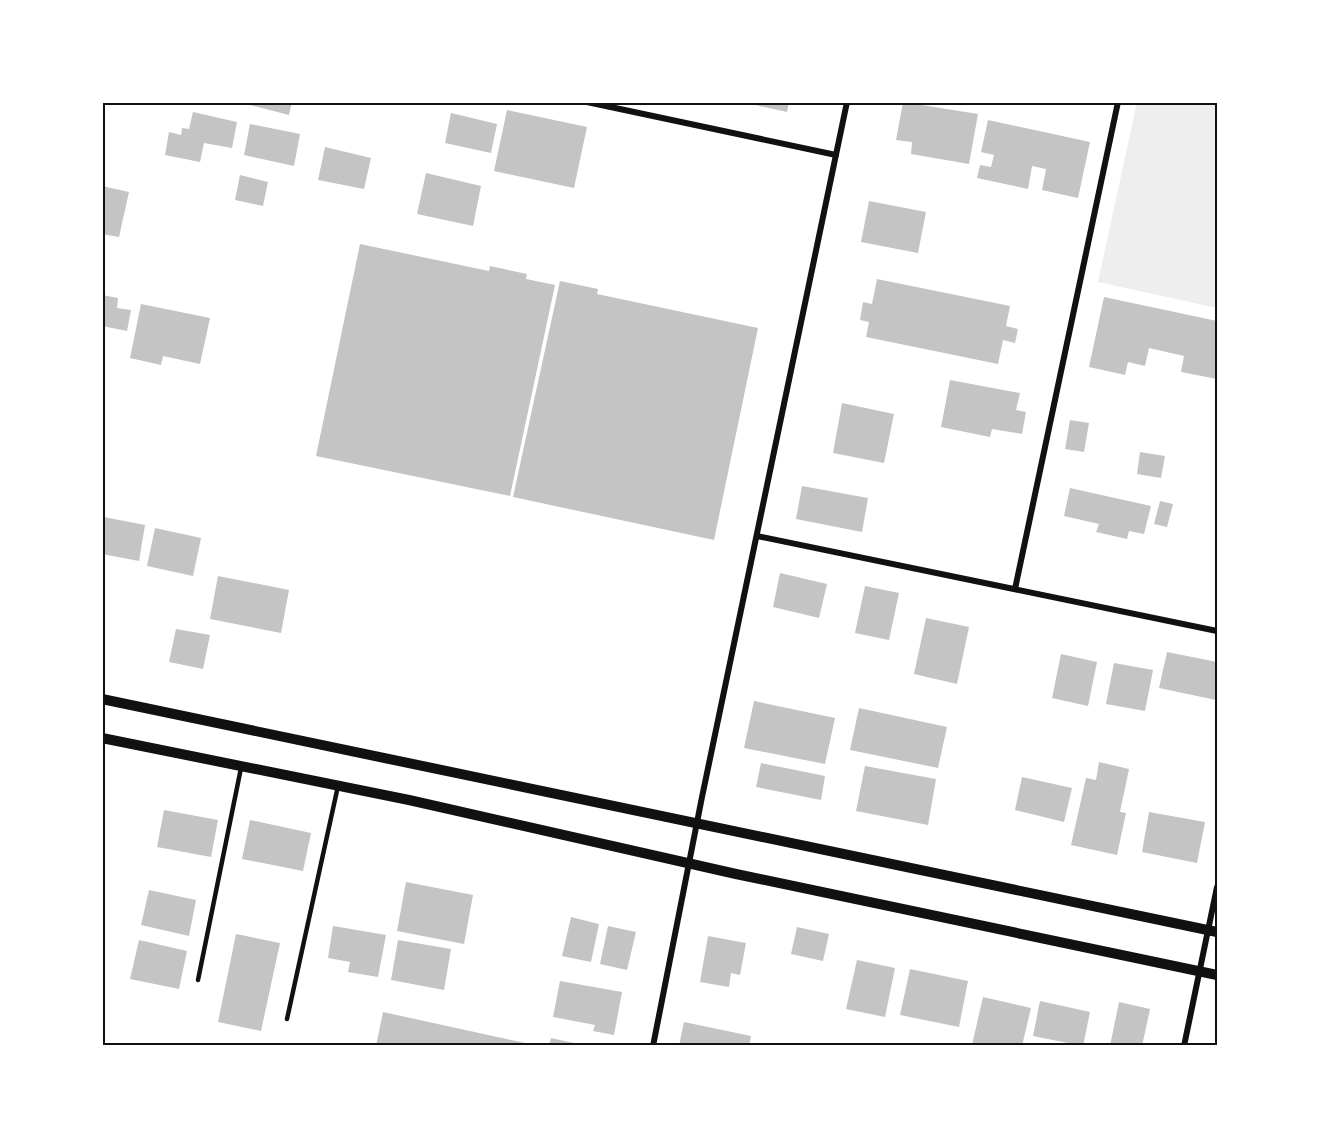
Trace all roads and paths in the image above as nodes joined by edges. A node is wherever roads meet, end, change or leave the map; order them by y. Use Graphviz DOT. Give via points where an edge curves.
graph roads {
  1 [pos="587,102"];
  2 [pos="847,102"];
  3 [pos="1118,102"];
  4 [pos="836,155"];
  5 [pos="757,536"];
  6 [pos="1015,589"];
  7 [pos="1217,631"];
  8 [pos="102,699"];
  9 [pos="102,738"];
  10 [pos="241,766"];
  11 [pos="338,786"];
  12 [pos="697,822"];
  13 [pos="689,863"];
  14 [pos="1217,887"];
  15 [pos="1212,931"];
  16 [pos="1200,971"];
  17 [pos="1217,975"];
  18 [pos="198,980"];
  19 [pos="287,1019"];
  20 [pos="653,1046"];
  21 [pos="1184,1046"];
  1 -- 4 [label="street"];
  2 -- 4 [label="street"];
  3 -- 6 [label="street"];
  4 -- 5 [label="street"];
  5 -- 6 [label="street"];
  5 -- 12 [label="street"];
  6 -- 7 [label="street"];
  8 -- 12 [label="street"];
  9 -- 10 [label="street"];
  10 -- 11 [label="street"];
  10 -- 18 [label="lane"];
  11 -- 13 [label="street"];
  11 -- 19 [label="lane"];
  12 -- 13 [label="street"];
  12 -- 15 [label="street"];
  13 -- 16 [label="street"];
  13 -- 20 [label="street"];
  14 -- 15 [label="street"];
  15 -- 16 [label="street"];
  16 -- 17 [label="street"];
  16 -- 21 [label="street"];
}
